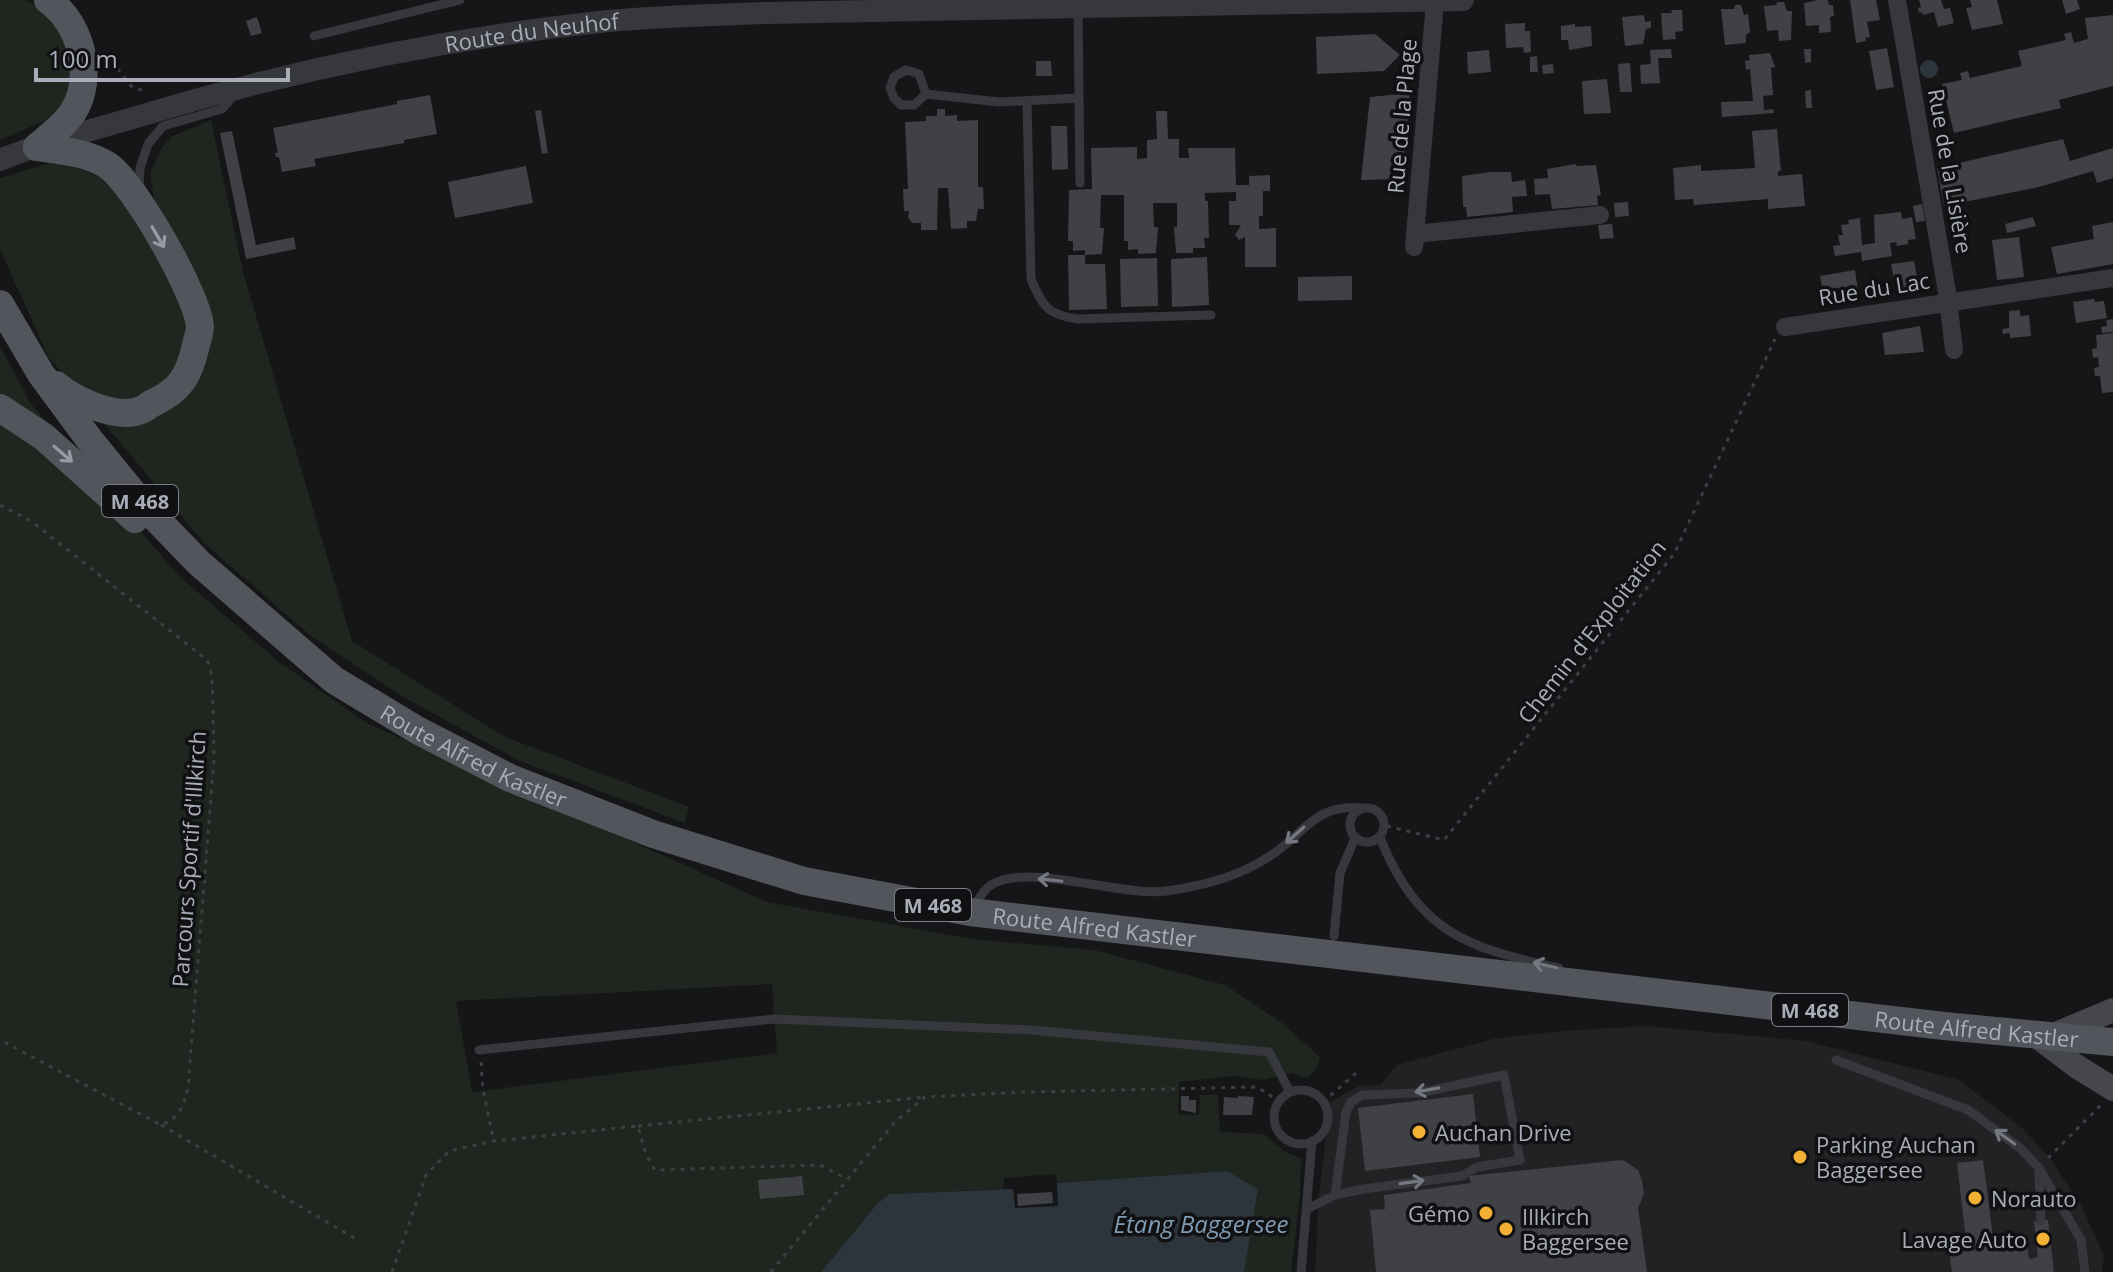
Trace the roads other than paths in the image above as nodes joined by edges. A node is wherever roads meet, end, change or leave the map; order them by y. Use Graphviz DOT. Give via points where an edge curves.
graph roads {
  1 [pos="48,0"];
  2 [pos="460,0"];
  3 [pos="1463,0"];
  4 [pos="1897,0"];
  5 [pos="1435,2"];
  6 [pos="1078,8"];
  7 [pos="314,36"];
  8 [pos="239,88"];
  9 [pos="926,94"];
  10 [pos="1079,98"];
  11 [pos="1027,101"];
  12 [pos="37,147"];
  13 [pos="0,160"];
  14 [pos="1080,183"];
  15 [pos="138,200"];
  16 [pos="1600,215"];
  17 [pos="2113,278"];
  18 [pos="1949,301"];
  19 [pos="0,304"];
  20 [pos="1211,315"];
  21 [pos="1785,327"];
  22 [pos="1954,350"];
  23 [pos="41,374"];
  24 [pos="0,408"];
  25 [pos="255,614"];
  26 [pos="1364,808"];
  27 [pos="1355,838"];
  28 [pos="1380,838"];
  29 [pos="970,912"];
  30 [pos="1334,936"];
  31 [pos="1675,994"];
  32 [pos="2113,1010"];
  33 [pos="2043,1035"];
  34 [pos="2113,1042"];
  35 [pos="479,1050"];
  36 [pos="1836,1060"];
  37 [pos="1290,1092"];
  38 [pos="2108,1096"];
  39 [pos="1312,1141"];
  40 [pos="2039,1168"];
  41 [pos="1335,1195"];
  42 [pos="1307,1209"];
  43 [pos="2041,1221"];
  44 [pos="1301,1272"];
  45 [pos="2085,1272"];
  1 -- 12 [label="main road" via="68,19 83,68 72,114"];
  2 -- 7 [label="lane"];
  3 -- 5 [label="street, Route du Neuhof"];
  4 -- 18 [label="street, Rue de la Lisière"];
  5 -- 6 [label="street, Route du Neuhof"];
  5 -- 16 [label="street, Rue de la Plage" via="1414,241"];
  6 -- 8 [label="street, Route du Neuhof" via="765,13 598,22 442,45"];
  6 -- 10 [label="lane"];
  8 -- 12 [label="street, Route du Neuhof"];
  8 -- 15 [label="lane" via="222,109 163,126 148,144"];
  9 -- 11 [label="lane"];
  10 -- 11 [label="lane"];
  10 -- 14 [label="lane"];
  11 -- 20 [label="lane" via="1031,279 1041,302 1056,316 1078,319"];
  12 -- 13 [label="street, Route du Neuhof"];
  12 -- 15 [label="main road" via="77,153 109,166"];
  15 -- 23 [label="main road, one-way" via="190,290 200,327 190,371 171,395 134,413 75,399"];
  17 -- 18 [label="street, Rue du Lac"];
  18 -- 21 [label="street, Rue du Lac"];
  18 -- 22 [label="street, Rue de la Lisière"];
  19 -- 23 [label="main road, Route Alfred Kastler / M 468"];
  23 -- 25 [label="main road, Route Alfred Kastler / M 468" via="142,504"];
  24 -- 25 [label="main road, one-way" via="44,437 185,567"];
  25 -- 29 [label="main road, Route Alfred Kastler / M 468" via="334,680 510,778 653,834 804,881"];
  26 -- 27 [label="lane" via="1351,818"];
  26 -- 28 [label="lane" via="1378,812 1385,825"];
  26 -- 29 [label="lane, one-way" via="1341,807 1314,817 1270,856 1200,886 1155,892 1020,877 992,884"];
  27 -- 28 [label="lane" via="1370,843"];
  27 -- 30 [label="lane" via="1340,873"];
  31 -- 28 [label="lane, one-way" via="1518,959 1462,940 1405,891"];
  29 -- 31 [label="main road, Route Alfred Kastler / M 468"];
  31 -- 33 [label="main road, Route Alfred Kastler / M 468"];
  32 -- 33 [label="main road"];
  33 -- 34 [label="main road, Route Alfred Kastler / M 468"];
  33 -- 38 [label="main road"];
  35 -- 37 [label="lane" via="774,1019 1031,1030 1269,1052"];
  40 -- 36 [label="lane, one-way" via="1968,1110"];
  37 -- 39 [label="lane" via="1308,1091 1323,1102 1327,1119"];
  37 -- 39 [label="lane" via="1279,1101 1274,1118 1280,1134 1295,1143"];
  39 -- 42 [label="lane"];
  40 -- 43 [label="lane"];
  40 -- 45 [label="lane" via="2081,1240"];
  41 -- 41 [label="lane, one-way" via="1462,1176 1477,1167 1520,1160 1504,1075 1419,1093 1363,1095 1351,1102"];
  41 -- 42 [label="lane"];
  42 -- 44 [label="lane"];
}
